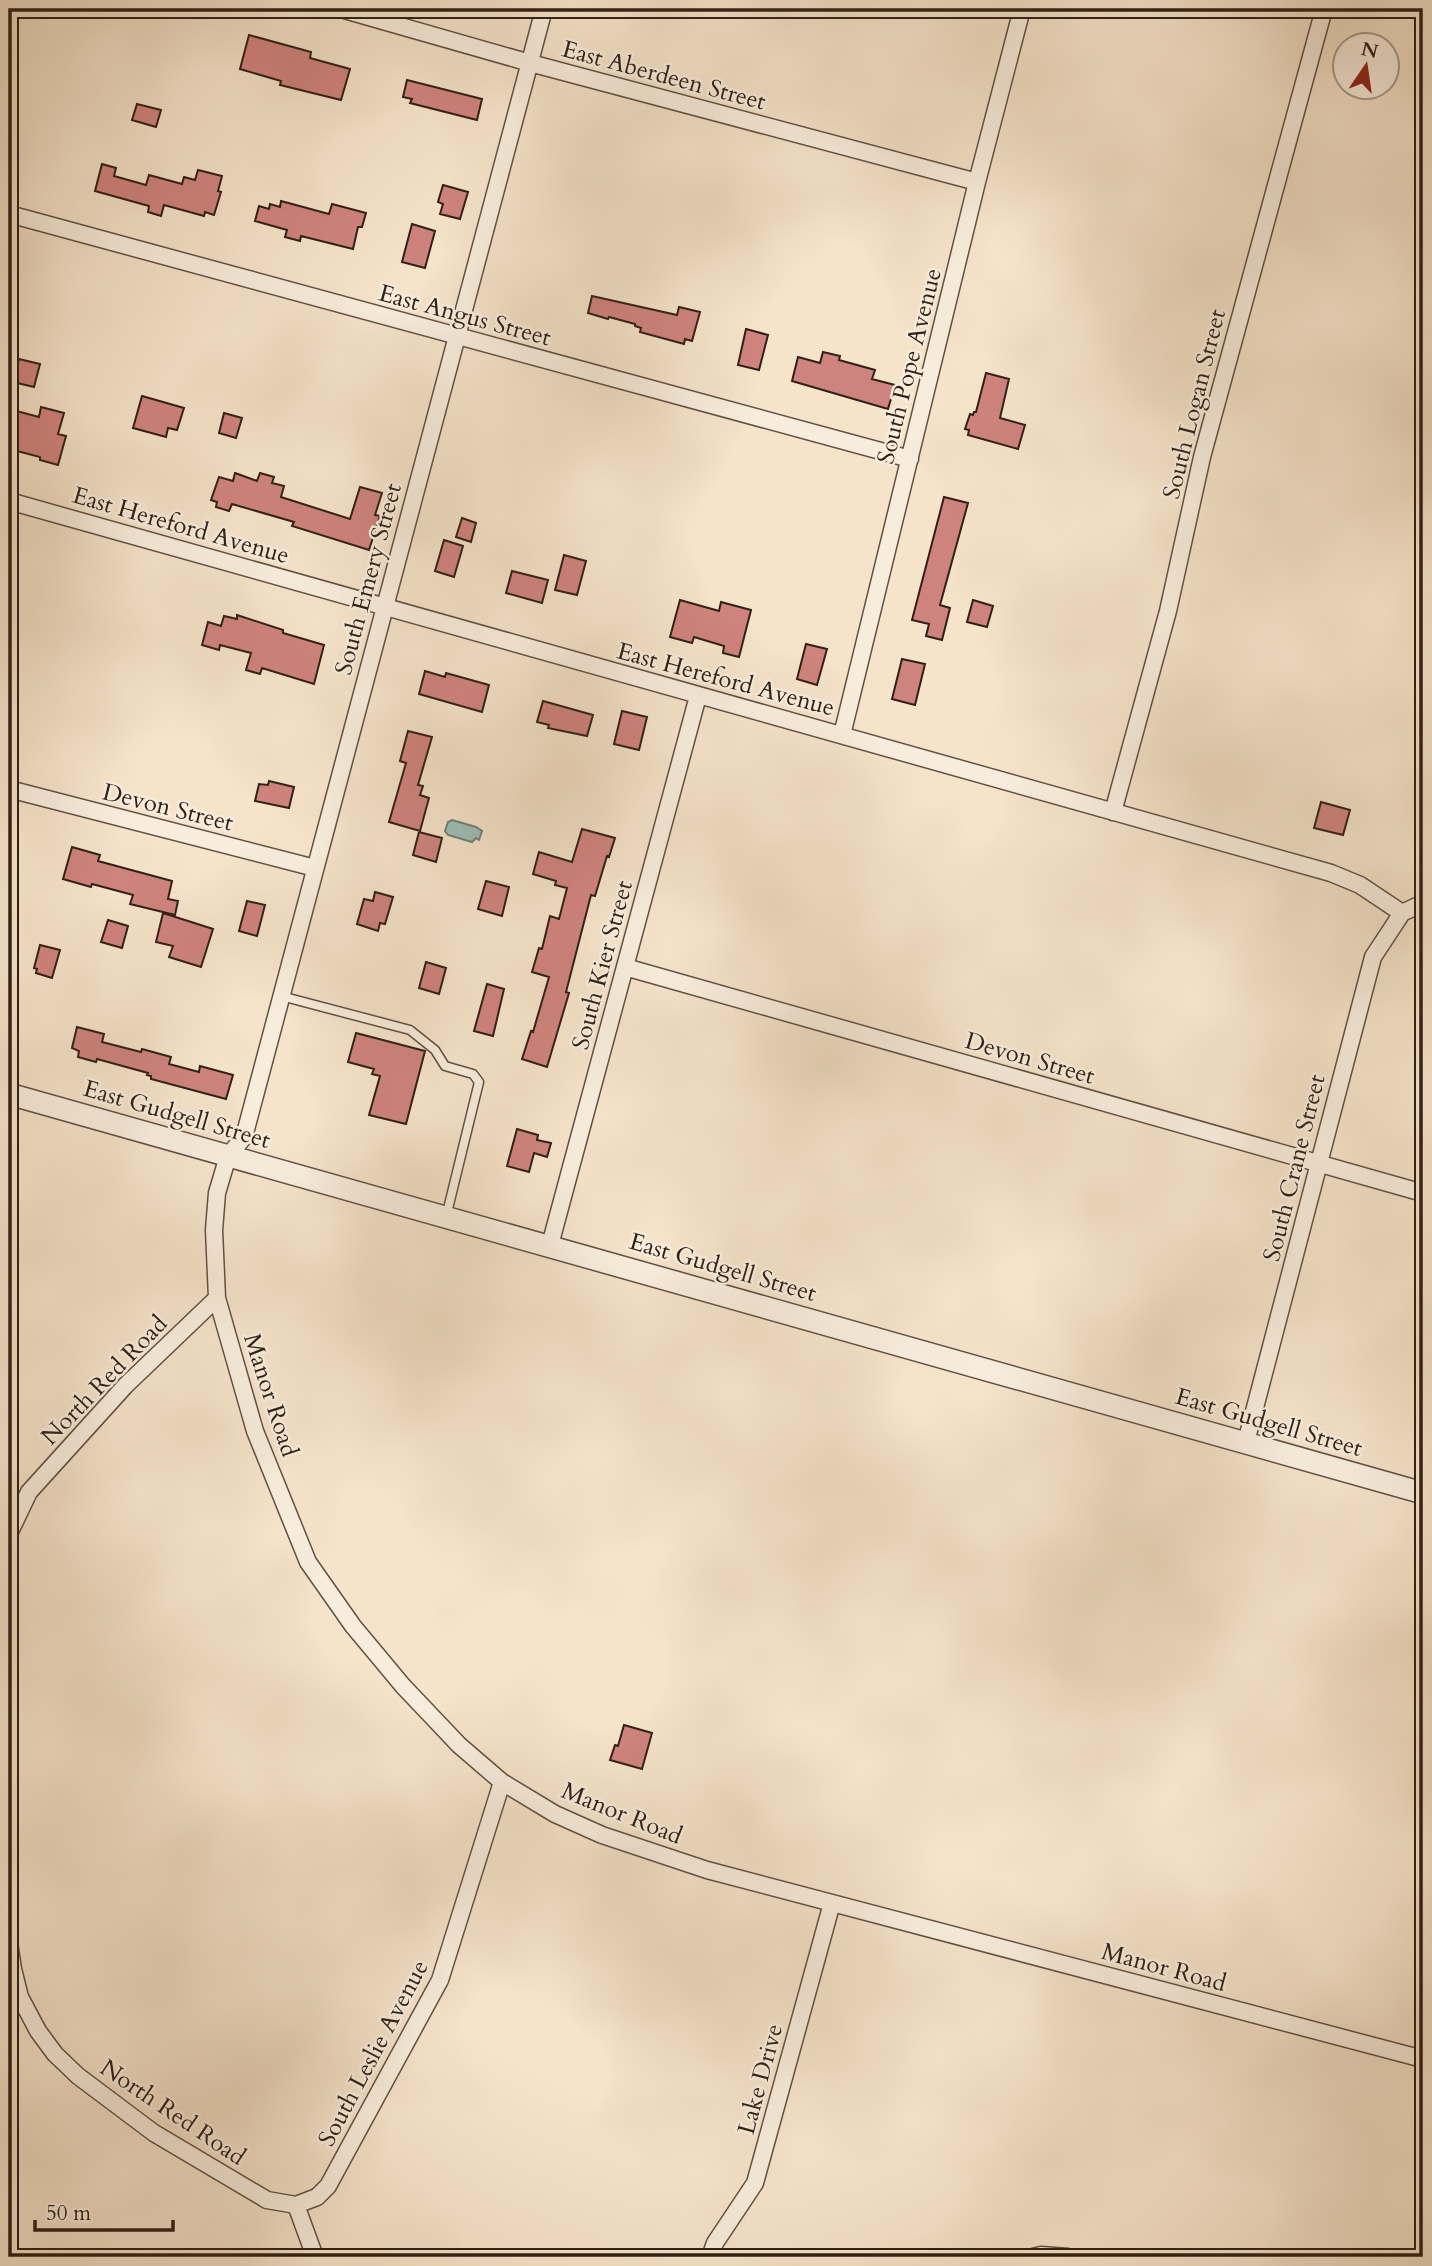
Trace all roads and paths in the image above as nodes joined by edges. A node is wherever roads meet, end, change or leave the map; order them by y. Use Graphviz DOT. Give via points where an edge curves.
graph roads {
  1 [pos="341,9"];
  2 [pos="544,9"];
  3 [pos="1022,9"];
  4 [pos="1324,9"];
  5 [pos="530,62"];
  6 [pos="977,182"];
  7 [pos="9,214"];
  8 [pos="457,336"];
  9 [pos="910,459"];
  10 [pos="9,501"];
  11 [pos="384,606"];
  12 [pos="698,696"];
  13 [pos="842,735"];
  14 [pos="9,789"];
  15 [pos="1113,812"];
  16 [pos="315,868"];
  17 [pos="1423,903"];
  18 [pos="1402,913"];
  19 [pos="625,967"];
  20 [pos="281,996"];
  21 [pos="9,1094"];
  22 [pos="228,1156"];
  23 [pos="1318,1164"];
  24 [pos="1423,1193"];
  25 [pos="446,1217"];
  26 [pos="550,1245"];
  27 [pos="217,1298"];
  28 [pos="1246,1442"];
  29 [pos="1423,1493"];
  30 [pos="9,1534"];
  31 [pos="502,1782"];
  32 [pos="832,1903"];
  33 [pos="9,1943"];
  34 [pos="1423,2059"];
  35 [pos="296,2205"];
  36 [pos="315,2257"];
  37 [pos="709,2257"];
  38 [pos="1033,2257"];
  39 [pos="1068,2257"];
  1 -- 5 [label="street, East Aberdeen Street"];
  2 -- 5 [label="street, South Emery Street"];
  3 -- 6 [label="street, South Pope Avenue"];
  4 -- 15 [label="street, South Logan Street" via="1202,457 1168,611"];
  5 -- 6 [label="street, East Aberdeen Street"];
  5 -- 8 [label="street, South Emery Street"];
  6 -- 9 [label="street, South Pope Avenue"];
  7 -- 8 [label="street, East Angus Street"];
  8 -- 9 [label="street, East Angus Street"];
  8 -- 11 [label="street, South Emery Street"];
  9 -- 13 [label="street, South Pope Avenue"];
  10 -- 11 [label="street, East Hereford Avenue"];
  11 -- 12 [label="street, East Hereford Avenue"];
  11 -- 16 [label="street, South Emery Street"];
  12 -- 13 [label="street, East Hereford Avenue"];
  12 -- 19 [label="street, South Kier Street"];
  13 -- 15 [label="street, East Hereford Avenue"];
  14 -- 16 [label="street, Devon Street"];
  15 -- 18 [label="street, East Hereford Avenue" via="1331,873 1360,885"];
  16 -- 20 [label="street, South Emery Street"];
  17 -- 18 [label="street"];
  18 -- 23 [label="street, South Crane Street" via="1373,957"];
  19 -- 23 [label="street, Devon Street"];
  19 -- 26 [label="street, South Kier Street"];
  20 -- 22 [label="street, South Emery Street" via="244,1137"];
  20 -- 25 [label="lane" via="410,1030 435,1050 445,1066 472,1074 479,1082"];
  21 -- 22 [label="street, East Gudgell Street"];
  22 -- 25 [label="street, East Gudgell Street"];
  22 -- 27 [label="street, Manor Road" via="217,1193 214,1230"];
  23 -- 24 [label="street, Devon Street"];
  23 -- 28 [label="street, South Crane Street"];
  25 -- 26 [label="street, East Gudgell Street"];
  26 -- 28 [label="street, East Gudgell Street"];
  27 -- 30 [label="street, North Red Road" via="124,1387 29,1492"];
  27 -- 31 [label="street, Manor Road" via="256,1431 308,1562 403,1686"];
  28 -- 29 [label="street, East Gudgell Street"];
  31 -- 32 [label="street, Manor Road" via="602,1835 707,1870"];
  31 -- 35 [label="street, South Leslie Avenue" via="440,1980 328,2186 317,2197"];
  32 -- 34 [label="street, Manor Road"];
  32 -- 37 [label="street, Lake Drive" via="755,2183"];
  33 -- 35 [label="street, North Red Road" via="20,1997 38,2031 78,2076 154,2133 267,2200"];
  35 -- 36 [label="street"];
  38 -- 39 [label="street"];
}
